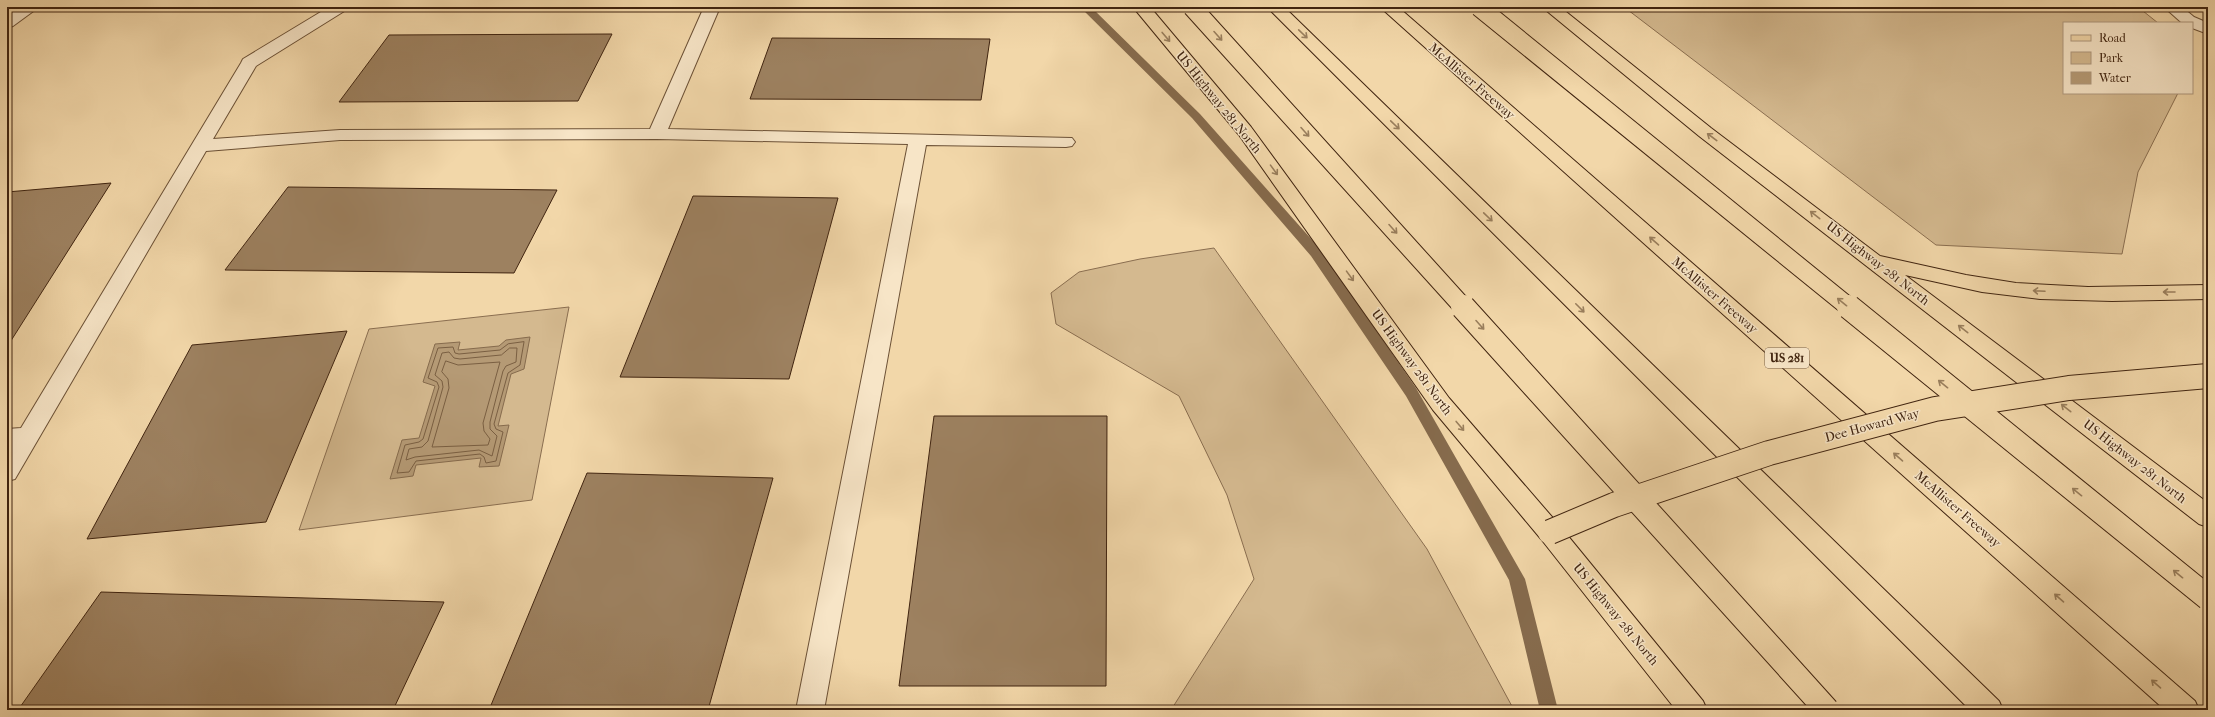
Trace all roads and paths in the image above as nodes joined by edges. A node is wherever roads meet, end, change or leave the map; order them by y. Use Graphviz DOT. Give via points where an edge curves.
graph roads {
  1 [pos="31,7"];
  2 [pos="340,7"];
  3 [pos="712,7"];
  4 [pos="1141,7"];
  5 [pos="1192,7"];
  6 [pos="1275,7"];
  7 [pos="1388,7"];
  8 [pos="1479,7"];
  9 [pos="1550,7"];
  10 [pos="2172,7"];
  11 [pos="2193,22"];
  12 [pos="2193,22"];
  13 [pos="7,23"];
  14 [pos="2207,28"];
  15 [pos="657,134"];
  16 [pos="918,138"];
  17 [pos="1066,142"];
  18 [pos="200,146"];
  19 [pos="1873,260"];
  20 [pos="2208,292"];
  21 [pos="2208,376"];
  22 [pos="18,437"];
  23 [pos="7,472"];
  24 [pos="2208,517"];
  25 [pos="1550,532"];
  26 [pos="2208,598"];
  27 [pos="810,710"];
  28 [pos="1693,710"];
  29 [pos="1827,710"];
  30 [pos="1989,710"];
  31 [pos="2185,710"];
  1 -- 13 [label="street"];
  2 -- 18 [label="street" via="249,63"];
  3 -- 15 [label="street"];
  4 -- 25 [label="main road, US Highway 281 North, one-way" via="1245,131 1441,404"];
  5 -- 29 [label="main road, one-way, bridge"];
  6 -- 30 [label="main road, one-way"];
  31 -- 7 [label="main road, McAllister Freeway / US 281, one-way"];
  26 -- 8 [label="main road, one-way, bridge"];
  19 -- 9 [label="main road, US Highway 281 North, one-way" via="1705,132"];
  10 -- 12 [label="street"];
  11 -- 14 [label="street"];
  15 -- 16 [label="street"];
  15 -- 18 [label="street" via="340,136"];
  16 -- 17 [label="street"];
  16 -- 27 [label="street"];
  18 -- 22 [label="street"];
  20 -- 19 [label="main road, one-way" via="2067,293 2017,290 1957,281"];
  24 -- 19 [label="main road, US Highway 281 North, one-way"];
  21 -- 25 [label="main road, Dee Howard Way, bridge" via="2069,388 1935,409 1769,452 1614,505"];
  22 -- 23 [label="street"];
  25 -- 28 [label="main road, US Highway 281 North"];
}
